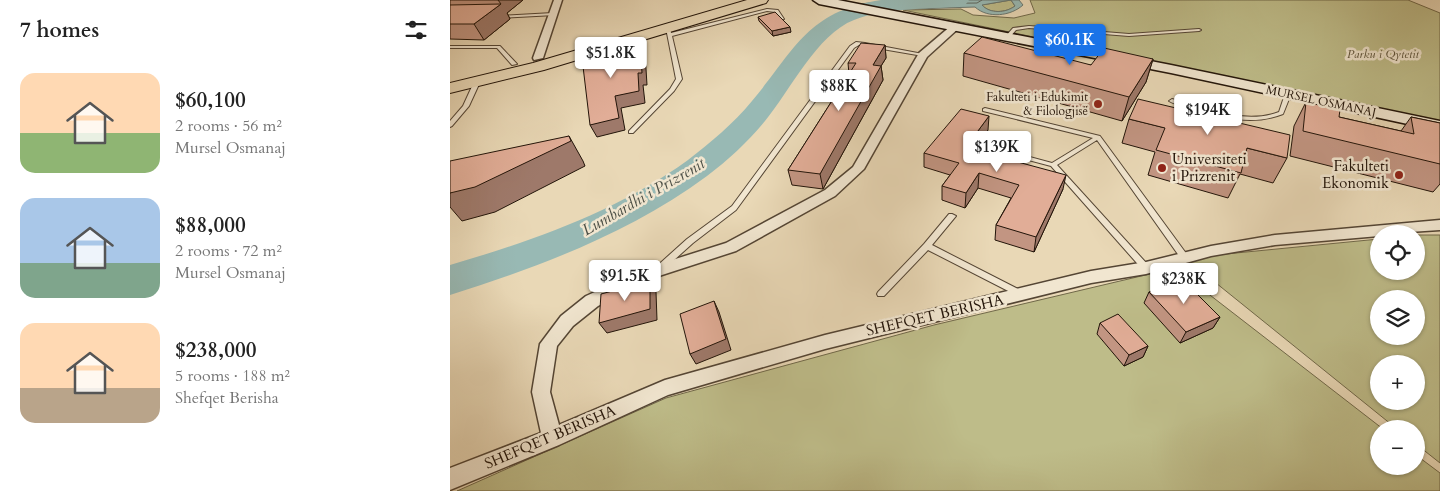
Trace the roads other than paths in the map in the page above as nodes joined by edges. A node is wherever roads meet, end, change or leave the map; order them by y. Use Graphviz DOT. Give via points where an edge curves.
graph roads {
  1 [pos="558,0"];
  2 [pos="733,0"];
  3 [pos="761,0"];
  4 [pos="825,1"];
  5 [pos="553,14"];
  6 [pos="494,17"];
  7 [pos="782,19"];
  8 [pos="955,27"];
  9 [pos="1199,30"];
  10 [pos="669,32"];
  11 [pos="1007,37"];
  12 [pos="452,48"];
  13 [pos="923,55"];
  14 [pos="538,58"];
  15 [pos="514,64"];
  16 [pos="450,79"];
  17 [pos="477,82"];
  18 [pos="450,88"];
  19 [pos="1288,94"];
  20 [pos="1172,101"];
  21 [pos="985,110"];
  22 [pos="450,125"];
  23 [pos="1440,126"];
  24 [pos="631,132"];
  25 [pos="1098,138"];
  26 [pos="1008,153"];
  27 [pos="1053,165"];
  28 [pos="952,216"];
  29 [pos="1440,225"];
  30 [pos="927,246"];
  31 [pos="1185,258"];
  32 [pos="1146,268"];
  33 [pos="656,271"];
  34 [pos="881,294"];
  35 [pos="1022,295"];
  36 [pos="552,438"];
  37 [pos="450,479"];
  1 -- 5 [label="street"];
  2 -- 14 [label="main road"];
  3 -- 10 [label="main road"];
  4 -- 8 [label="street, MURSEL OSMANAJ"];
  5 -- 6 [label="lane"];
  5 -- 14 [label="street"];
  7 -- 10 [label="lane" via="776,11 768,10"];
  8 -- 11 [label="street, MURSEL OSMANAJ"];
  8 -- 13 [label="street"];
  9 -- 11 [label="lane" via="1129,35 1029,28 1015,29"];
  10 -- 17 [label="main road"];
  10 -- 24 [label="lane" via="679,79"];
  11 -- 19 [label="street, MURSEL OSMANAJ"];
  12 -- 15 [label="lane" via="498,47"];
  13 -- 33 [label="street" via="858,169 830,193 731,247"];
  13 -- 33 [label="lane" via="858,43 852,47 734,208"];
  14 -- 15 [label="main road"];
  15 -- 16 [label="main road"];
  17 -- 18 [label="main road"];
  17 -- 22 [label="lane" via="466,106"];
  19 -- 20 [label="lane" via="1281,113 1257,120"];
  19 -- 23 [label="street, MURSEL OSMANAJ"];
  21 -- 25 [label="lane"];
  25 -- 27 [label="lane"];
  25 -- 31 [label="lane"];
  26 -- 27 [label="lane"];
  27 -- 32 [label="lane"];
  28 -- 30 [label="lane"];
  29 -- 31 [label="street, SHEFQET BERISHA" via="1275,240"];
  30 -- 34 [label="lane"];
  30 -- 35 [label="lane"];
  31 -- 32 [label="street, SHEFQET BERISHA"];
  32 -- 35 [label="street, SHEFQET BERISHA" via="1092,277"];
  33 -- 36 [label="street" via="592,301 567,321 549,344 541,392"];
  35 -- 36 [label="street, SHEFQET BERISHA" via="825,342 665,388"];
  36 -- 37 [label="street, SHEFQET BERISHA"];
}
